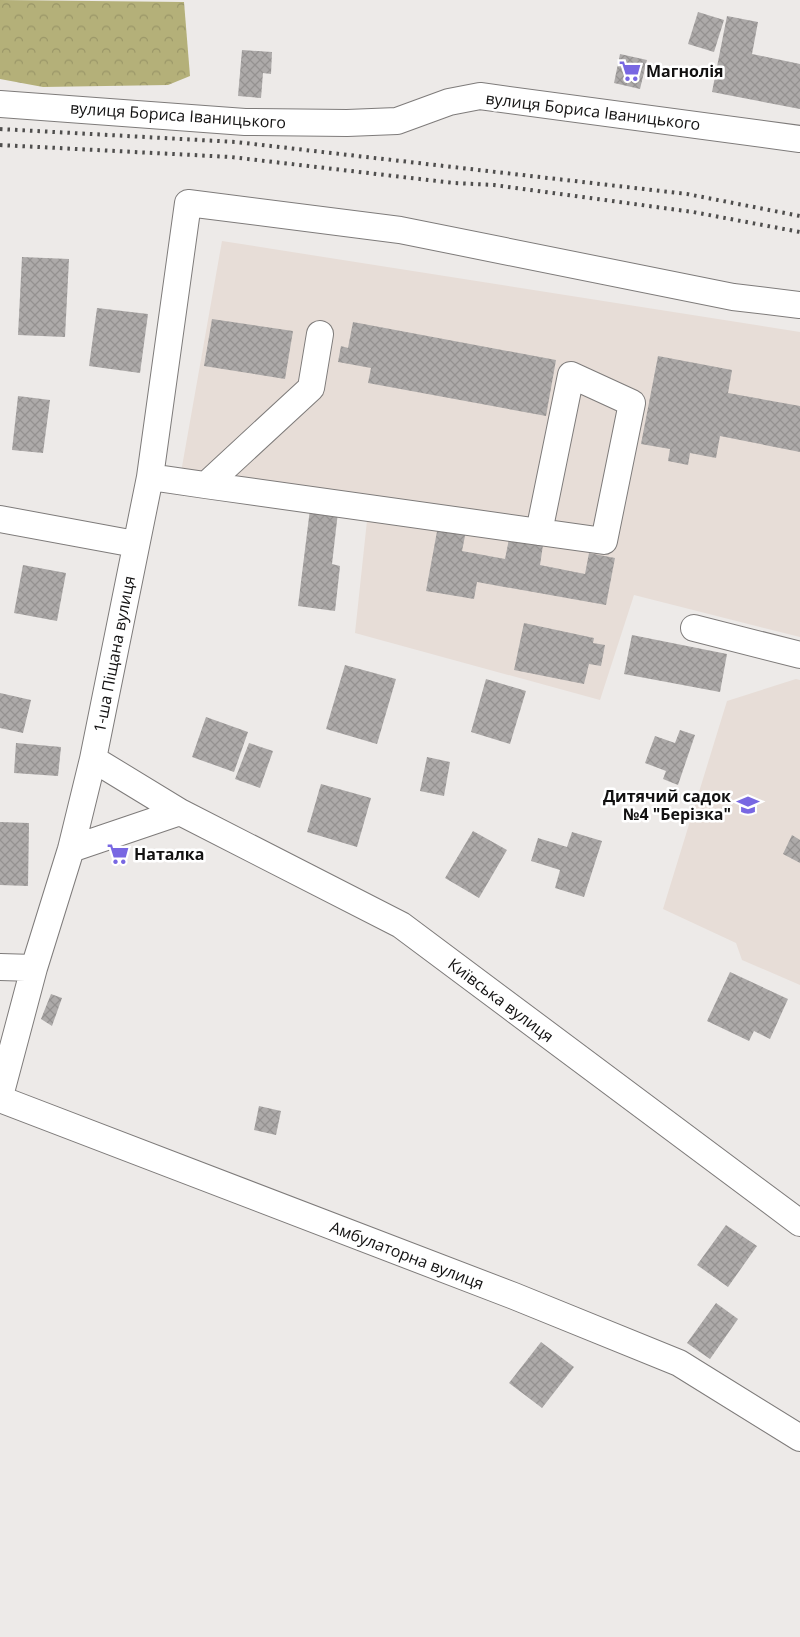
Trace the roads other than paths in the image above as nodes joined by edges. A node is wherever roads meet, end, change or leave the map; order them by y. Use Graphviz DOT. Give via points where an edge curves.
graph roads {
  1 [pos="0,104"];
  2 [pos="800,139"];
  3 [pos="800,305"];
  4 [pos="320,334"];
  5 [pos="150,477"];
  6 [pos="206,485"];
  7 [pos="0,519"];
  8 [pos="539,532"];
  9 [pos="135,544"];
  10 [pos="694,628"];
  11 [pos="800,655"];
  12 [pos="93,759"];
  13 [pos="180,812"];
  14 [pos="71,849"];
  15 [pos="0,968"];
  16 [pos="34,968"];
  17 [pos="0,1098"];
  18 [pos="800,1223"];
  19 [pos="800,1438"];
  1 -- 2 [label="street, вулиця Бориса Іваницького" via="245,122 347,123 397,121 449,102 480,96"];
  3 -- 5 [label="street, 1-ша Піщана вулиця" via="733,297 400,230 188,203"];
  4 -- 6 [label="street" via="311,388"];
  5 -- 6 [label="street"];
  5 -- 9 [label="street, 1-ша Піщана вулиця"];
  6 -- 8 [label="street"];
  7 -- 9 [label="street"];
  8 -- 8 [label="street" via="560,431 571,375 632,403 610,514 604,541"];
  9 -- 12 [label="street, 1-ша Піщана вулиця"];
  10 -- 11 [label="street"];
  12 -- 13 [label="street, Київська вулиця"];
  12 -- 14 [label="street, 1-ша Піщана вулиця"];
  13 -- 14 [label="street"];
  13 -- 18 [label="street, Київська вулиця" via="401,925"];
  14 -- 16 [label="street, 1-ша Піщана вулиця"];
  15 -- 16 [label="street"];
  16 -- 17 [label="street, 1-ша Піщана вулиця"];
  17 -- 19 [label="street, Амбулаторна вулиця" via="679,1363"];
}
